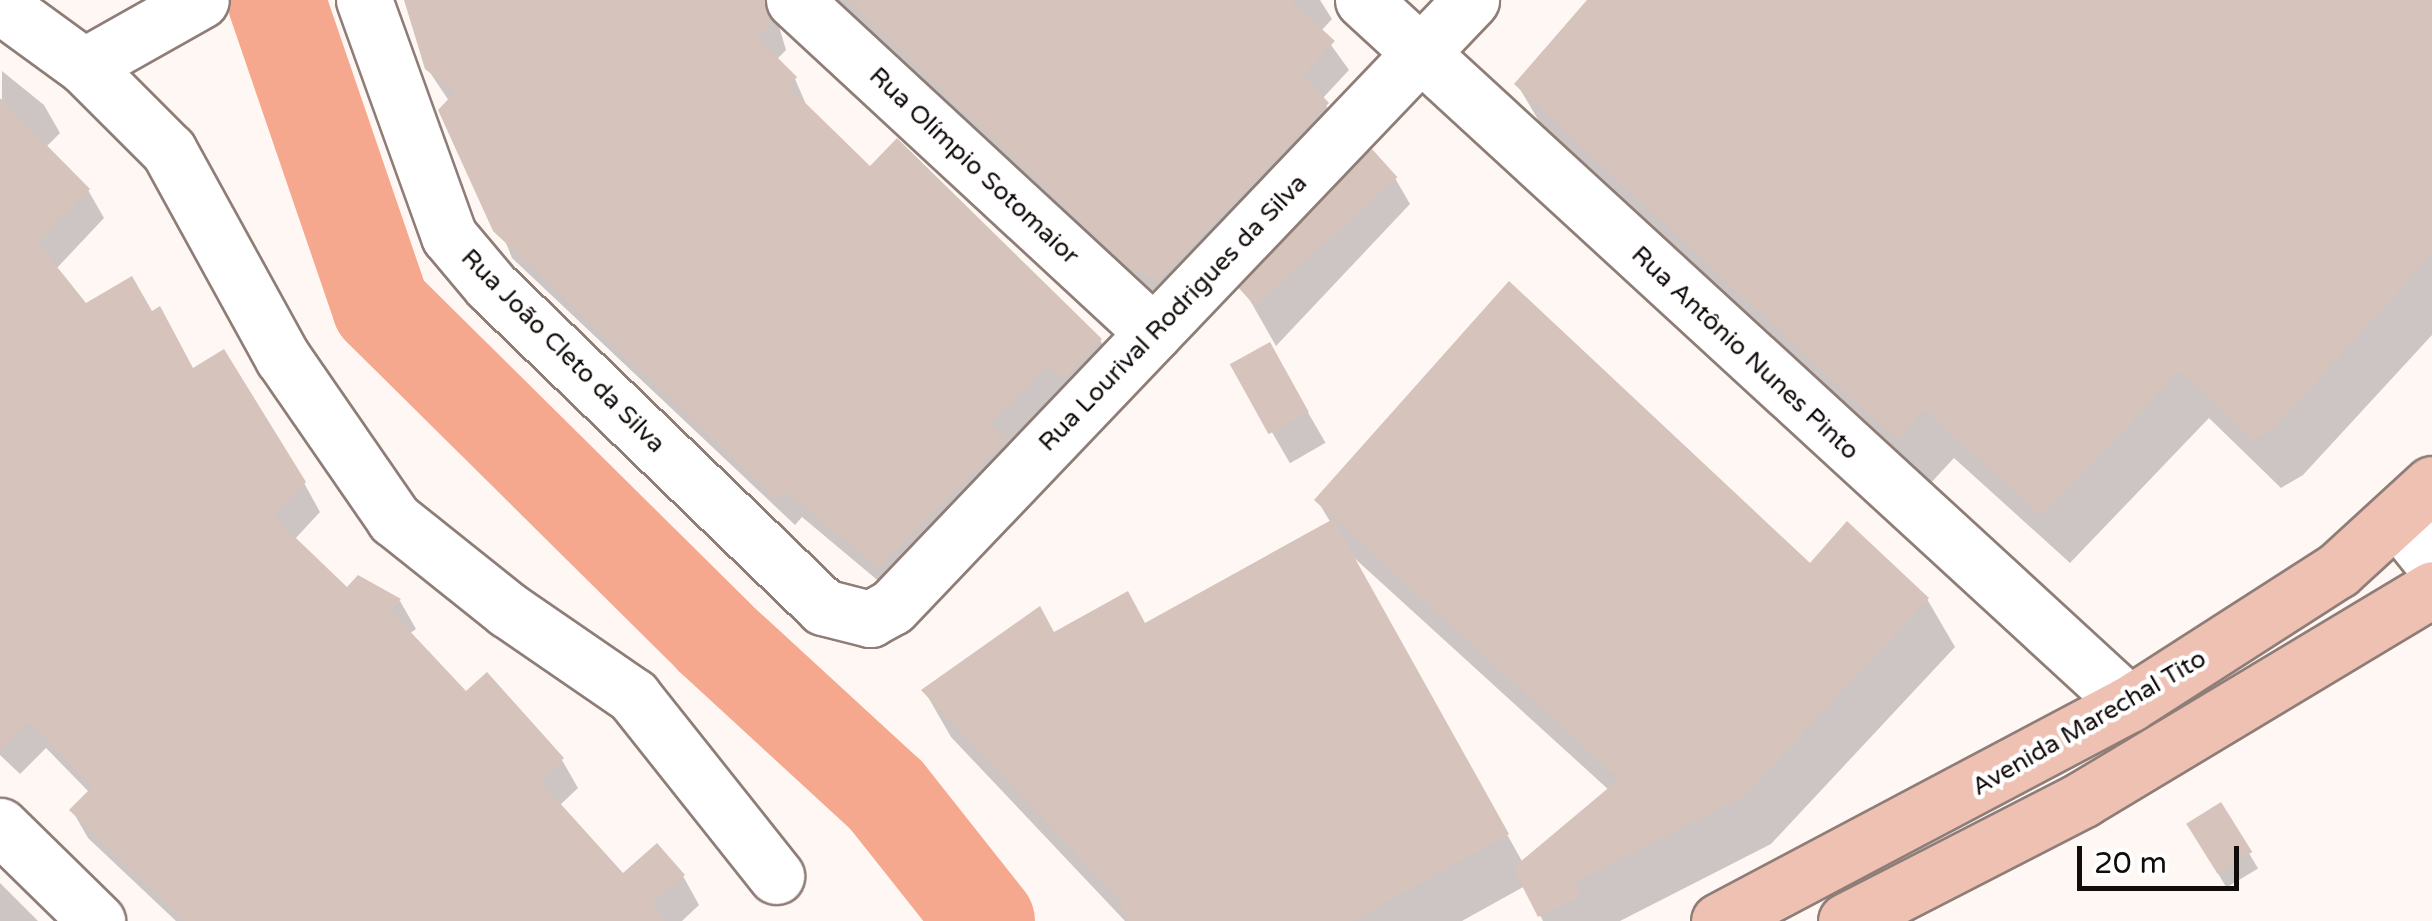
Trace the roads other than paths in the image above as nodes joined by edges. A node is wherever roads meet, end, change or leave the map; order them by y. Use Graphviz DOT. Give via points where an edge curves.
graph roads {
  1 [pos="364,0"];
  2 [pos="794,0"];
  3 [pos="1363,0"];
  4 [pos="1471,0"];
  5 [pos="0,5"];
  6 [pos="192,5"];
  7 [pos="1420,53"];
  8 [pos="84,66"];
  9 [pos="1154,334"];
  10 [pos="2421,522"];
  11 [pos="2432,590"];
  12 [pos="870,619"];
  13 [pos="2128,704"];
  14 [pos="0,826"];
  15 [pos="776,876"];
  16 [pos="97,921"];
  17 [pos="1719,921"];
  18 [pos="1846,921"];
  1 -- 12 [label="street, Rua João Cleto da Silva" via="448,236 823,607"];
  2 -- 9 [label="street, Rua Olímpio Sotomaior"];
  3 -- 7 [label="street, Rua Antônio Nunes Pinto"];
  4 -- 7 [label="street, Rua Lourival Rodrigues da Silva"];
  5 -- 8 [label="street"];
  6 -- 8 [label="street"];
  7 -- 9 [label="street, Rua Lourival Rodrigues da Silva"];
  7 -- 13 [label="street, Rua Antônio Nunes Pinto"];
  8 -- 15 [label="street" via="169,151 282,358 394,519 508,610 634,696"];
  9 -- 12 [label="street, Rua Lourival Rodrigues da Silva" via="892,607"];
  10 -- 13 [label="main road, Avenida Marechal Tito"];
  11 -- 18 [label="main road" via="2083,799"];
  13 -- 17 [label="main road, Avenida Marechal Tito"];
  14 -- 16 [label="street"];
}
